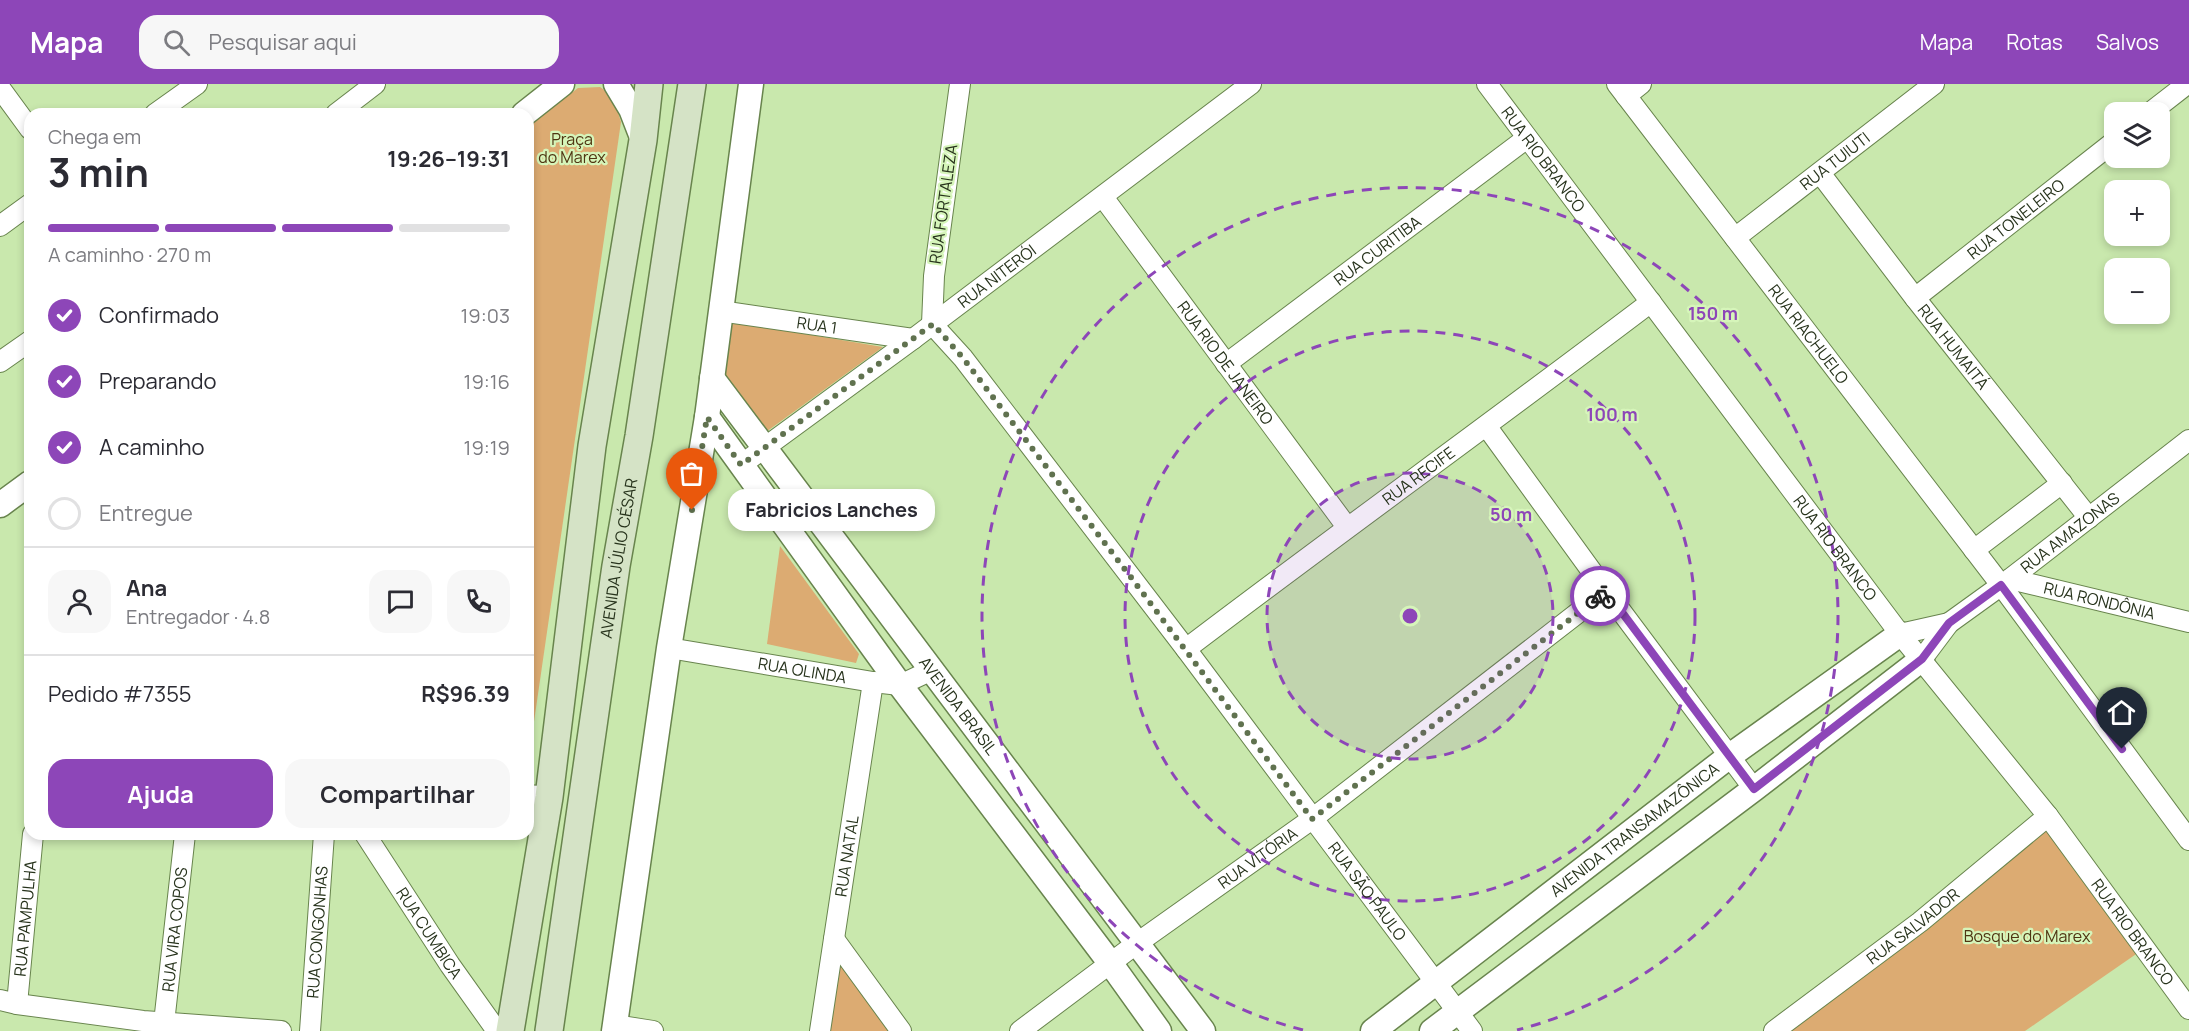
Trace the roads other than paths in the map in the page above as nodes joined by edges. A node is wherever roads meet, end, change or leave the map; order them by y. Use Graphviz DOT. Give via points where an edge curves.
graph roads {
  1 [pos="197,84"];
  2 [pos="375,84"];
  3 [pos="616,84"];
  4 [pos="649,84"];
  5 [pos="692,84"];
  6 [pos="751,84"];
  7 [pos="960,84"];
  8 [pos="1251,84"];
  9 [pos="1486,84"];
  10 [pos="1934,84"];
  11 [pos="2187,84"];
  12 [pos="1,86"];
  13 [pos="557,86"];
  14 [pos="1628,88"];
  15 [pos="2164,102"];
  16 [pos="163,108"];
  17 [pos="344,108"];
  18 [pos="531,108"];
  19 [pos="24,120"];
  20 [pos="1527,138"];
  21 [pos="643,140"];
  22 [pos="2104,150"];
  23 [pos="1820,173"];
  24 [pos="1102,197"];
  25 [pos="24,208"];
  26 [pos="0,226"];
  27 [pos="1735,238"];
  28 [pos="1915,298"];
  29 [pos="1651,302"];
  30 [pos="720,311"];
  31 [pos="933,324"];
  32 [pos="913,339"];
  33 [pos="24,345"];
  34 [pos="0,362"];
  35 [pos="1226,364"];
  36 [pos="712,378"];
  37 [pos="707,417"];
  38 [pos="1487,427"];
  39 [pos="2189,440"];
  40 [pos="765,446"];
  41 [pos="741,465"];
  42 [pos="2062,483"];
  43 [pos="24,487"];
  44 [pos="0,505"];
  45 [pos="2089,518"];
  46 [pos="1347,527"];
  47 [pos="1974,550"];
  48 [pos="2006,582"];
  49 [pos="1606,591"];
  50 [pos="2189,622"];
  51 [pos="1949,623"];
  52 [pos="1900,634"];
  53 [pos="669,648"];
  54 [pos="1186,649"];
  55 [pos="1922,659"];
  56 [pos="932,670"];
  57 [pos="873,682"];
  58 [pos="900,685"];
  59 [pos="1731,755"];
  60 [pos="1754,789"];
  61 [pos="538,796"];
  62 [pos="2048,816"];
  63 [pos="1312,819"];
  64 [pos="534,830"];
  65 [pos="32,840"];
  66 [pos="184,840"];
  67 [pos="324,840"];
  68 [pos="369,840"];
  69 [pos="533,840"];
  70 [pos="2189,840"];
  71 [pos="834,939"];
  72 [pos="1136,944"];
  73 [pos="1112,963"];
  74 [pos="1436,983"];
  75 [pos="8,1002"];
  76 [pos="2189,1009"];
  77 [pos="1465,1021"];
  78 [pos="164,1023"];
  79 [pos="142,1026"];
  80 [pos="614,1028"];
  81 [pos="281,1031"];
  82 [pos="310,1031"];
  83 [pos="497,1031"];
  84 [pos="510,1031"];
  85 [pos="549,1031"];
  86 [pos="653,1031"];
  87 [pos="820,1031"];
  88 [pos="902,1031"];
  89 [pos="1020,1031"];
  90 [pos="1159,1031"];
  91 [pos="1203,1031"];
  92 [pos="1373,1031"];
  93 [pos="1432,1031"];
  94 [pos="1774,1031"];
  1 -- 16 [label="street"];
  2 -- 17 [label="street"];
  3 -- 21 [label="street"];
  4 -- 21 [label="main road"];
  5 -- 85 [label="main road, AVENIDA JÚLIO CÉSAR" via="621,534"];
  6 -- 30 [label="street"];
  7 -- 31 [label="street, RUA FORTALEZA" via="934,276"];
  8 -- 24 [label="street, RUA NITERÓI"];
  9 -- 20 [label="street, RUA RIO BRANCO"];
  10 -- 23 [label="street, RUA TUIUTI"];
  11 -- 15 [label="street"];
  12 -- 19 [label="street"];
  13 -- 18 [label="street"];
  14 -- 27 [label="street, RUA RIACHUELO"];
  20 -- 29 [label="street, RUA RIO BRANCO"];
  20 -- 35 [label="street, RUA CURITIBA"];
  21 -- 61 [label="main road"];
  22 -- 28 [label="street, RUA TONELEIRO"];
  23 -- 27 [label="street, RUA TUIUTI"];
  23 -- 28 [label="street, RUA HUMAITÁ"];
  24 -- 31 [label="street, RUA NITERÓI"];
  24 -- 35 [label="street, RUA RIO DE JANEIRO"];
  25 -- 26 [label="street"];
  27 -- 47 [label="street, RUA RIACHUELO"];
  28 -- 42 [label="street, RUA HUMAITÁ"];
  29 -- 38 [label="street, RUA RECIFE"];
  29 -- 52 [label="street, RUA RIO BRANCO"];
  30 -- 32 [label="street, RUA 1"];
  30 -- 36 [label="street"];
  31 -- 32 [label="street, RUA NITERÓI"];
  31 -- 54 [label="street, RUA SÃO PAULO"];
  32 -- 40 [label="street, RUA NITERÓI"];
  33 -- 34 [label="street"];
  35 -- 46 [label="street, RUA RIO DE JANEIRO"];
  36 -- 37 [label="street"];
  36 -- 40 [label="street, AVENIDA BRASIL"];
  37 -- 41 [label="street, AVENIDA BRASIL"];
  37 -- 53 [label="street"];
  38 -- 46 [label="street, RUA RECIFE"];
  38 -- 49 [label="street"];
  39 -- 45 [label="street, RUA AMAZONAS"];
  40 -- 41 [label="street, RUA NITERÓI"];
  40 -- 56 [label="street, AVENIDA BRASIL"];
  41 -- 58 [label="street, AVENIDA BRASIL"];
  42 -- 45 [label="street, RUA HUMAITÁ"];
  42 -- 47 [label="street"];
  43 -- 44 [label="street"];
  45 -- 48 [label="street, RUA AMAZONAS"];
  46 -- 54 [label="street, RUA RECIFE"];
  47 -- 48 [label="street, RUA RIACHUELO"];
  48 -- 50 [label="street, RUA RONDÔNIA"];
  48 -- 51 [label="street, RUA AMAZONAS"];
  48 -- 70 [label="street, RUA RIACHUELO"];
  49 -- 59 [label="street"];
  49 -- 63 [label="street, RUA VITÓRIA"];
  51 -- 52 [label="street, RUA AMAZONAS"];
  51 -- 55 [label="street, RUA AMAZONAS"];
  52 -- 55 [label="street, RUA RIO BRANCO"];
  52 -- 59 [label="street, AVENIDA TRANSAMAZÔNICA"];
  53 -- 57 [label="street, RUA OLINDA"];
  53 -- 80 [label="street"];
  54 -- 63 [label="street, RUA SÃO PAULO"];
  55 -- 60 [label="street"];
  55 -- 62 [label="street, RUA RIO BRANCO"];
  56 -- 58 [label="street"];
  56 -- 72 [label="street, AVENIDA BRASIL"];
  57 -- 58 [label="street, RUA OLINDA"];
  57 -- 71 [label="street, RUA NATAL"];
  58 -- 73 [label="street, AVENIDA BRASIL"];
  59 -- 60 [label="street"];
  59 -- 74 [label="street, AVENIDA TRANSAMAZÔNICA"];
  60 -- 77 [label="street"];
  61 -- 64 [label="main road"];
  62 -- 76 [label="street, RUA RIO BRANCO"];
  62 -- 94 [label="street, RUA SALVADOR" via="1920,922"];
  63 -- 72 [label="street, RUA VITÓRIA"];
  63 -- 74 [label="street, RUA SÃO PAULO"];
  65 -- 75 [label="street, RUA PAMPULHA"];
  66 -- 78 [label="street, RUA VIRA COPOS"];
  67 -- 82 [label="street, RUA CONGONHAS"];
  68 -- 83 [label="street, RUA CUMBICA"];
  69 -- 84 [label="main road"];
  71 -- 87 [label="street, RUA NATAL"];
  71 -- 88 [label="street"];
  72 -- 73 [label="street, RUA VITÓRIA"];
  72 -- 91 [label="street, AVENIDA BRASIL"];
  73 -- 89 [label="street, RUA VITÓRIA"];
  73 -- 90 [label="street, AVENIDA BRASIL"];
  74 -- 77 [label="street, RUA SÃO PAULO"];
  74 -- 92 [label="street, AVENIDA TRANSAMAZÔNICA"];
  75 -- 79 [label="street"];
  77 -- 93 [label="street"];
  78 -- 79 [label="street"];
  78 -- 81 [label="street"];
  80 -- 86 [label="street"];
}
